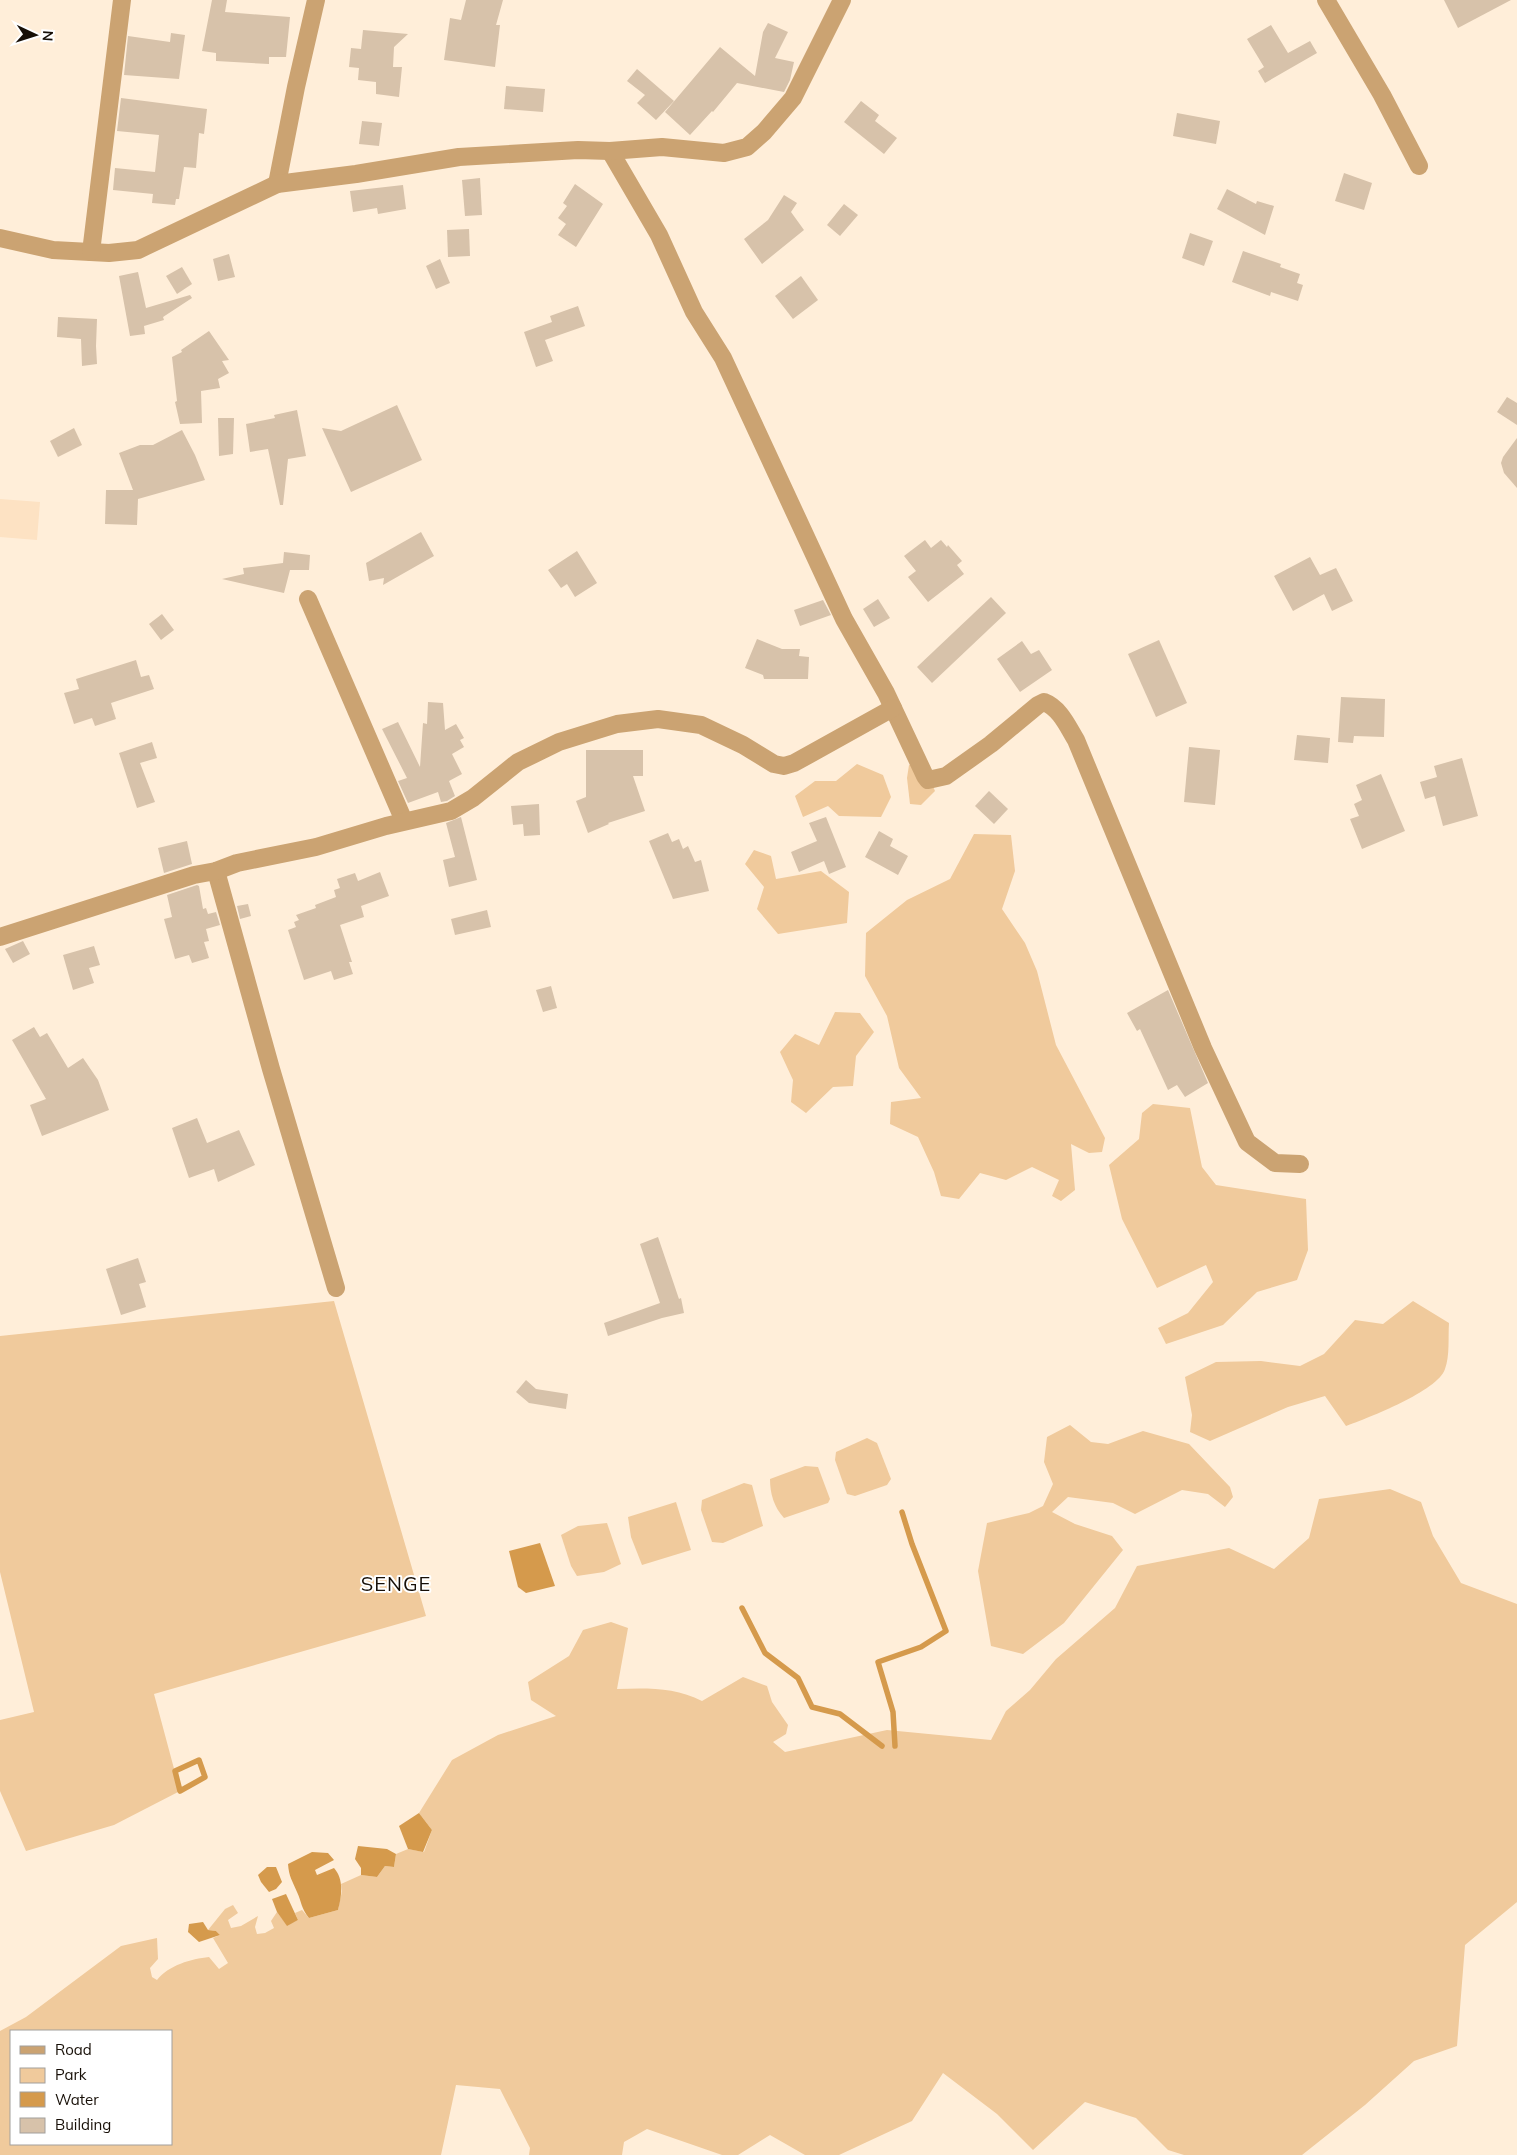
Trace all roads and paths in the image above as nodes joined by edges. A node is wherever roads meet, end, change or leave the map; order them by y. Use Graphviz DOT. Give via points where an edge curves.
graph roads {
  1 [pos="122,0"];
  2 [pos="316,0"];
  3 [pos="842,0"];
  4 [pos="1326,0"];
  5 [pos="610,151"];
  6 [pos="1419,166"];
  7 [pos="277,184"];
  8 [pos="0,238"];
  9 [pos="91,252"];
  10 [pos="308,599"];
  11 [pos="893,708"];
  12 [pos="404,822"];
  13 [pos="216,870"];
  14 [pos="0,937"];
  15 [pos="1300,1164"];
  16 [pos="336,1288"];
  1 -- 9 [label="street"];
  2 -- 7 [label="street"];
  3 -- 5 [label="street" via="793,98 747,147 724,154 662,147"];
  4 -- 6 [label="street"];
  5 -- 7 [label="street" via="459,157"];
  5 -- 11 [label="street" via="659,236 694,312 723,358 844,619"];
  7 -- 9 [label="street" via="138,250 109,254"];
  8 -- 9 [label="street" via="53,250"];
  10 -- 12 [label="street"];
  11 -- 12 [label="street" via="784,766 774,764 701,725 658,719 617,724 559,742 518,762 451,811"];
  11 -- 15 [label="street" via="928,780 946,776 1038,705 1044,702 1051,705 1076,740 1203,1048 1247,1142 1275,1163"];
  12 -- 13 [label="street"];
  13 -- 14 [label="street"];
  13 -- 16 [label="street"];
}
